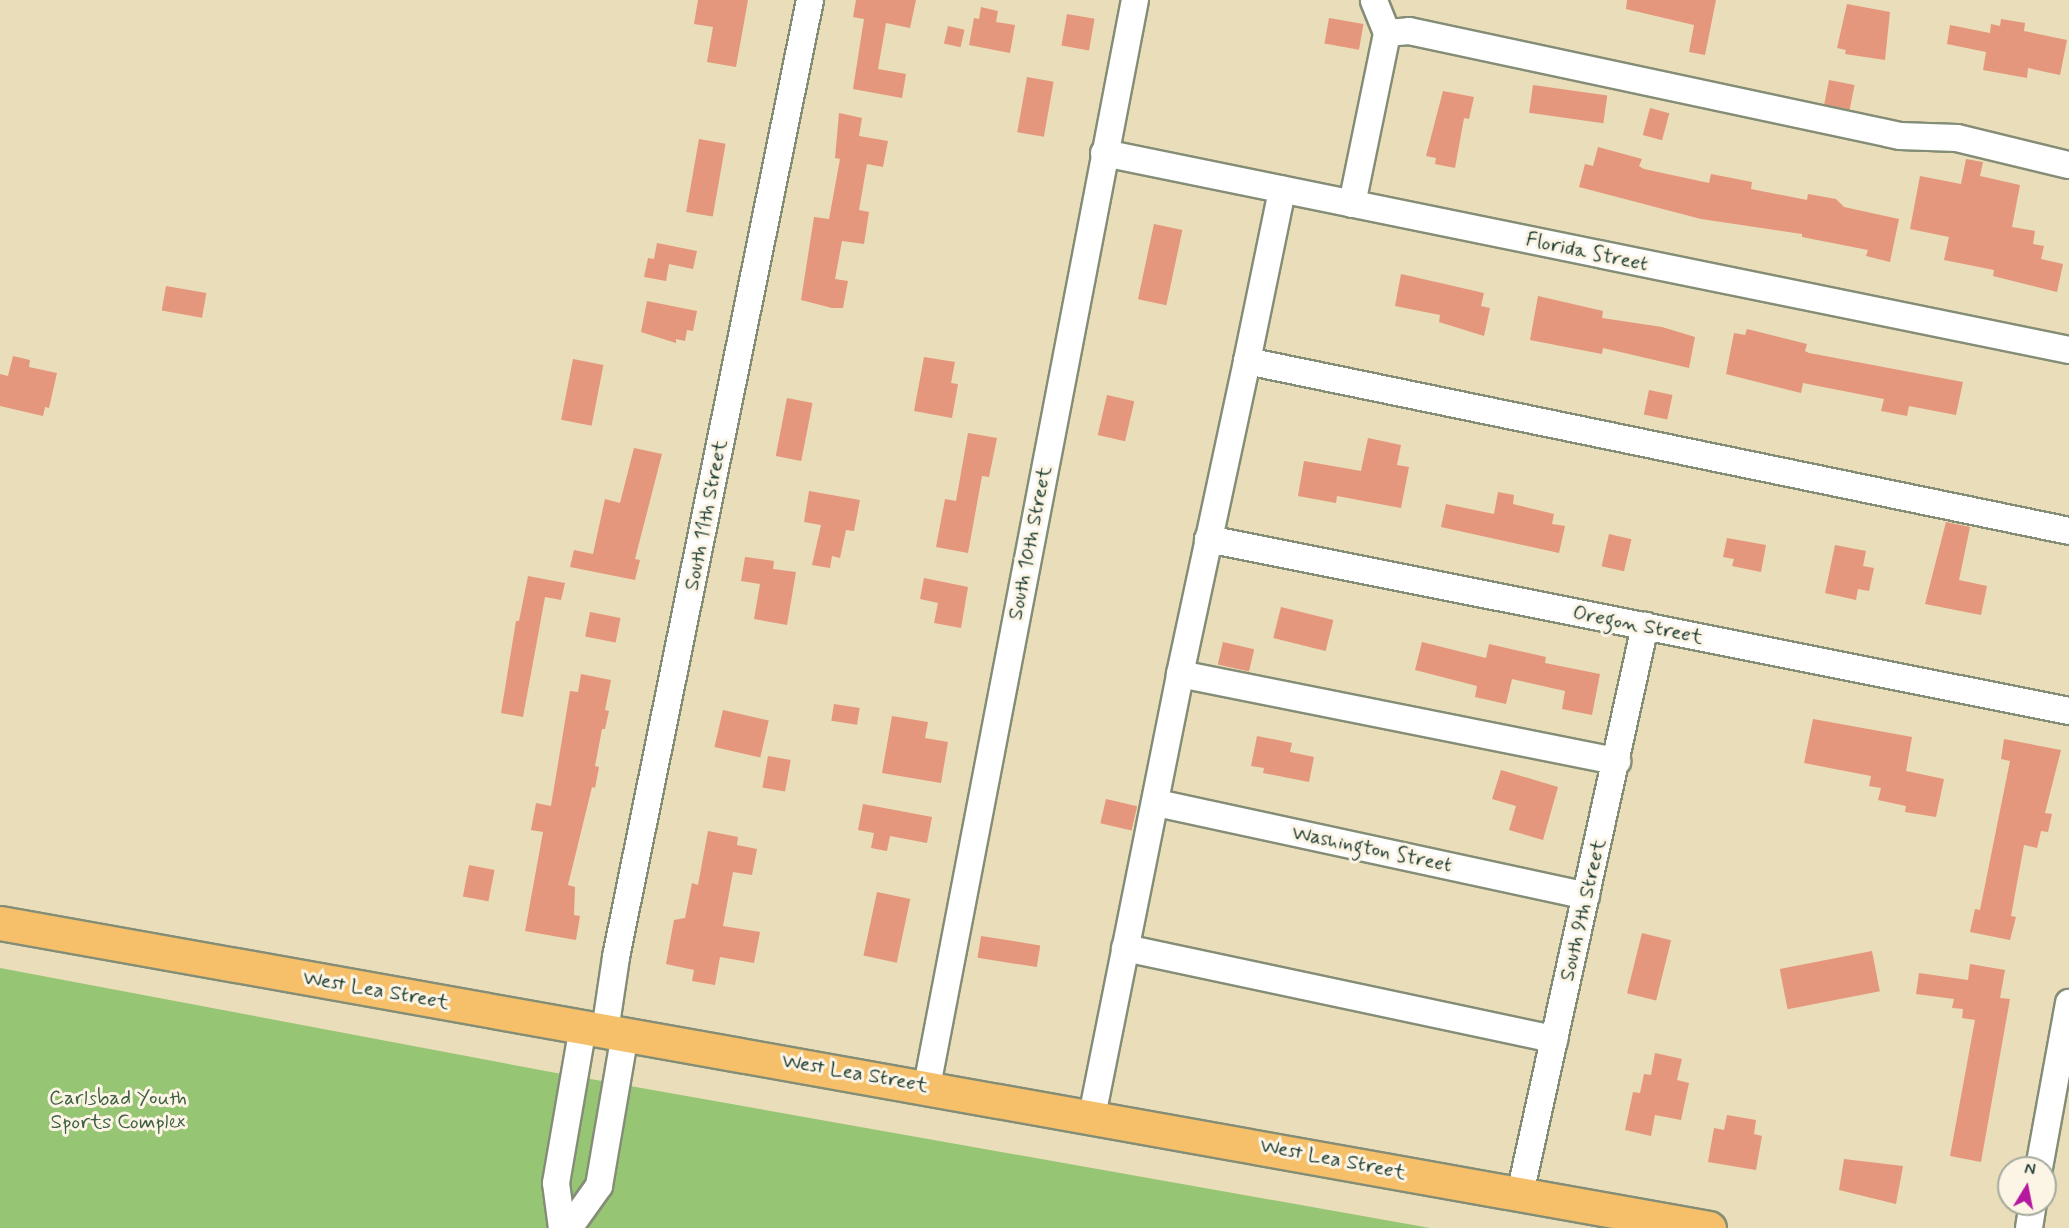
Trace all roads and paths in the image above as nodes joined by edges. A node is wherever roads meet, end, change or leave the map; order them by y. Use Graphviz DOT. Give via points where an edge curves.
graph roads {
  1 [pos="810,0"];
  2 [pos="1135,0"];
  3 [pos="1374,0"];
  4 [pos="1387,33"];
  5 [pos="1104,153"];
  6 [pos="2069,165"];
  7 [pos="1282,190"];
  8 [pos="1352,204"];
  9 [pos="2069,350"];
  10 [pos="1247,361"];
  11 [pos="2069,531"];
  12 [pos="1208,538"];
  13 [pos="1645,626"];
  14 [pos="1180,674"];
  15 [pos="2069,711"];
  16 [pos="1617,761"];
  17 [pos="1157,803"];
  18 [pos="1586,896"];
  19 [pos="0,923"];
  20 [pos="1125,948"];
  21 [pos="2069,1002"];
  22 [pos="604,1031"];
  23 [pos="1554,1039"];
  24 [pos="927,1086"];
  25 [pos="1092,1116"];
  26 [pos="2041,1156"];
  27 [pos="1520,1194"];
  28 [pos="562,1228"];
  29 [pos="569,1228"];
  30 [pos="1709,1228"];
  1 -- 22 [label="street, South 11th Street"];
  2 -- 5 [label="street, South 10th Street"];
  3 -- 4 [label="street"];
  4 -- 6 [label="street" via="1409,31 1900,136 1957,138"];
  4 -- 8 [label="street"];
  5 -- 7 [label="street, Florida Street"];
  5 -- 24 [label="street, South 10th Street"];
  7 -- 8 [label="street, Florida Street"];
  7 -- 10 [label="street"];
  8 -- 9 [label="street, Florida Street"];
  10 -- 11 [label="street"];
  10 -- 12 [label="street"];
  12 -- 13 [label="street, Oregon Street"];
  12 -- 14 [label="street"];
  13 -- 15 [label="street, Oregon Street"];
  13 -- 16 [label="street, South 9th Street"];
  14 -- 16 [label="street"];
  14 -- 17 [label="street"];
  16 -- 18 [label="street, South 9th Street"];
  17 -- 18 [label="street, Washington Street"];
  17 -- 20 [label="street"];
  18 -- 23 [label="street, South 9th Street"];
  19 -- 22 [label="main road, West Lea Street"];
  20 -- 23 [label="street"];
  20 -- 25 [label="street"];
  21 -- 26 [label="street"];
  22 -- 24 [label="main road, West Lea Street"];
  22 -- 28 [label="street" via="556,1183"];
  22 -- 29 [label="street" via="599,1186"];
  23 -- 27 [label="street, South 9th Street"];
  24 -- 25 [label="main road, West Lea Street"];
  25 -- 27 [label="main road, West Lea Street"];
  27 -- 30 [label="main road, West Lea Street"];
}
